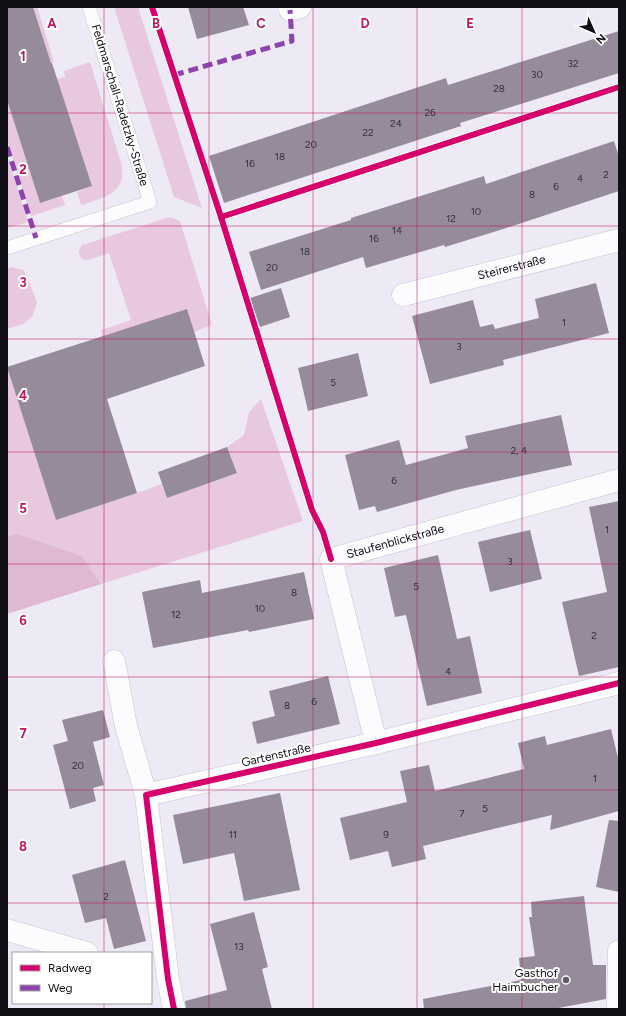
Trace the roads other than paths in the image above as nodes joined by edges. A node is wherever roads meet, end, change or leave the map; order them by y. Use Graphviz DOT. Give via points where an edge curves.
graph roads {
  1 [pos="89,7"];
  2 [pos="289,7"];
  3 [pos="300,7"];
  4 [pos="619,240"];
  5 [pos="7,248"];
  6 [pos="403,295"];
  7 [pos="619,480"];
  8 [pos="114,661"];
  9 [pos="619,683"];
  10 [pos="376,743"];
  11 [pos="146,795"];
  12 [pos="7,930"];
  13 [pos="619,951"];
  14 [pos="84,952"];
  15 [pos="159,976"];
  16 [pos="174,1009"];
  17 [pos="618,1009"];
  1 -- 5 [label="lane, Feldmarschall-Radetzky-Straße" via="150,202"];
  2 -- 3 [label="street" via="290,10"];
  4 -- 6 [label="street, Steirerstraße"];
  7 -- 10 [label="street, Staufenblickstraße" via="331,559"];
  8 -- 11 [label="street" via="126,726"];
  9 -- 10 [label="street, Gartenstraße"];
  10 -- 11 [label="street, Gartenstraße"];
  11 -- 15 [label="street"];
  12 -- 14 [label="street"];
  13 -- 17 [label="street"];
  15 -- 16 [label="street"];
}
